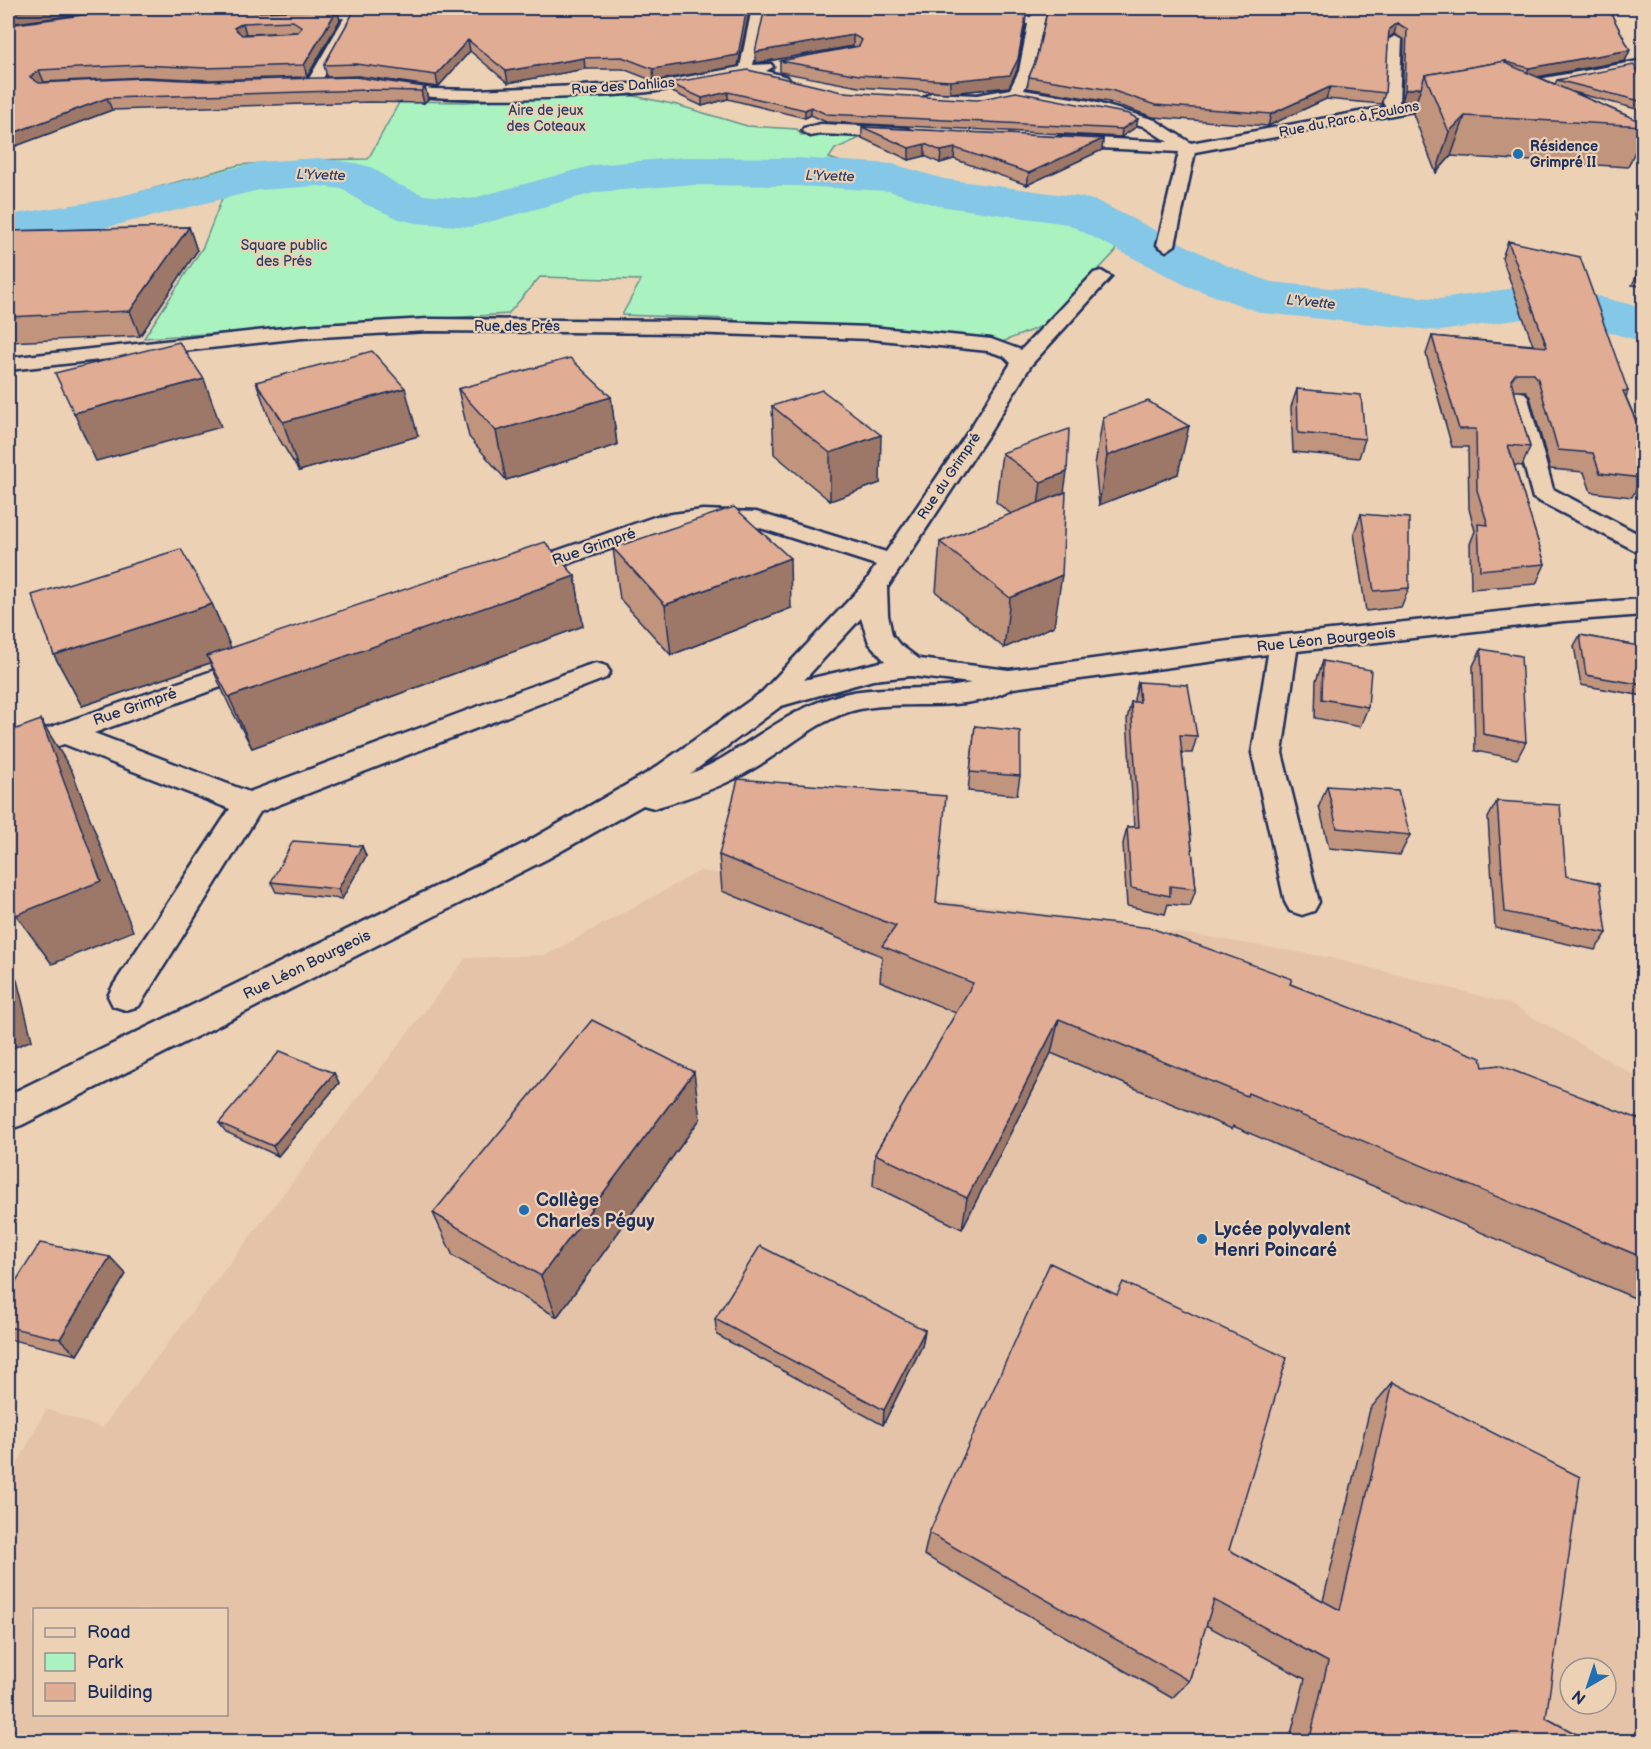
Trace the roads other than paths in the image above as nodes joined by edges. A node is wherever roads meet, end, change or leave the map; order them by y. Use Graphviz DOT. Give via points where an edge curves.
graph roads {
  1 [pos="759,8"];
  2 [pos="910,8"];
  3 [pos="1041,8"];
  4 [pos="355,11"];
  5 [pos="282,16"];
  6 [pos="1034,21"];
  7 [pos="1395,40"];
  8 [pos="778,64"];
  9 [pos="1640,67"];
  10 [pos="747,71"];
  11 [pos="314,82"];
  12 [pos="337,82"];
  13 [pos="295,83"];
  14 [pos="369,83"];
  15 [pos="794,83"];
  16 [pos="1015,93"];
  17 [pos="913,97"];
  18 [pos="1398,109"];
  19 [pos="810,131"];
  20 [pos="928,134"];
  21 [pos="1047,140"];
  22 [pos="1188,148"];
  23 [pos="1166,245"];
  24 [pos="1101,277"];
  25 [pos="1022,362"];
  26 [pos="8,364"];
  27 [pos="1517,399"];
  28 [pos="1644,547"];
  29 [pos="892,561"];
  30 [pos="488,584"];
  31 [pos="874,588"];
  32 [pos="1644,607"];
  33 [pos="827,640"];
  34 [pos="1284,644"];
  35 [pos="287,654"];
  36 [pos="911,667"];
  37 [pos="596,672"];
  38 [pos="852,676"];
  39 [pos="1009,679"];
  40 [pos="887,696"];
  41 [pos="771,699"];
  42 [pos="63,732"];
  43 [pos="8,753"];
  44 [pos="249,804"];
  45 [pos="604,814"];
  46 [pos="1302,902"];
  47 [pos="126,996"];
  48 [pos="8,1113"];
  1 -- 10 [label="street"];
  2 -- 6 [label="street"];
  3 -- 6 [label="street"];
  4 -- 5 [label="street"];
  4 -- 11 [label="street" via="334,37"];
  6 -- 16 [label="street" via="1027,73"];
  7 -- 18 [label="street" via="1391,103"];
  8 -- 10 [label="street"];
  9 -- 18 [label="street, Rue du Parc à Foulons"];
  10 -- 14 [label="street, Rue des Dahlias" via="654,87 475,95"];
  10 -- 15 [label="street, Rue des Dahlias"];
  11 -- 12 [label="street"];
  11 -- 13 [label="street"];
  16 -- 17 [label="street" via="977,100"];
  16 -- 22 [label="street" via="1134,117"];
  18 -- 22 [label="street, Rue du Parc à Foulons"];
  19 -- 20 [label="street"];
  21 -- 22 [label="street, Rue du Parc à Foulons"];
  22 -- 23 [label="street"];
  24 -- 25 [label="street, Rue du Grimpré"];
  25 -- 26 [label="street, Rue des Prés" via="1011,352 991,345 871,333 428,325 302,332"];
  25 -- 29 [label="street, Rue du Grimpré" via="980,432"];
  27 -- 28 [label="street" via="1542,493"];
  29 -- 30 [label="street, Rue Grimpré" via="756,519 703,517 666,521"];
  29 -- 31 [label="street, Rue du Grimpré"];
  31 -- 33 [label="street, Rue du Grimpré"];
  31 -- 36 [label="street" via="879,637 886,650"];
  32 -- 34 [label="street, Rue Léon Bourgeois"];
  33 -- 38 [label="street" via="830,652"];
  33 -- 41 [label="street, Rue du Grimpré"];
  34 -- 39 [label="street, Rue Léon Bourgeois"];
  34 -- 46 [label="street" via="1267,753"];
  35 -- 42 [label="street, Rue Grimpré"];
  36 -- 38 [label="street, Rue Léon Bourgeois"];
  36 -- 39 [label="street, Rue Léon Bourgeois"];
  37 -- 44 [label="street"];
  38 -- 40 [label="street"];
  38 -- 41 [label="street, Rue Léon Bourgeois"];
  39 -- 40 [label="street, Rue Léon Bourgeois" via="983,692 957,697"];
  40 -- 45 [label="street, Rue Léon Bourgeois" via="837,705 783,733 730,768"];
  41 -- 45 [label="street, Rue Léon Bourgeois" via="660,780"];
  42 -- 43 [label="street, Rue Grimpré"];
  42 -- 44 [label="street, Rue Grimpré"];
  44 -- 47 [label="street"];
  45 -- 48 [label="street, Rue Léon Bourgeois"];
}
